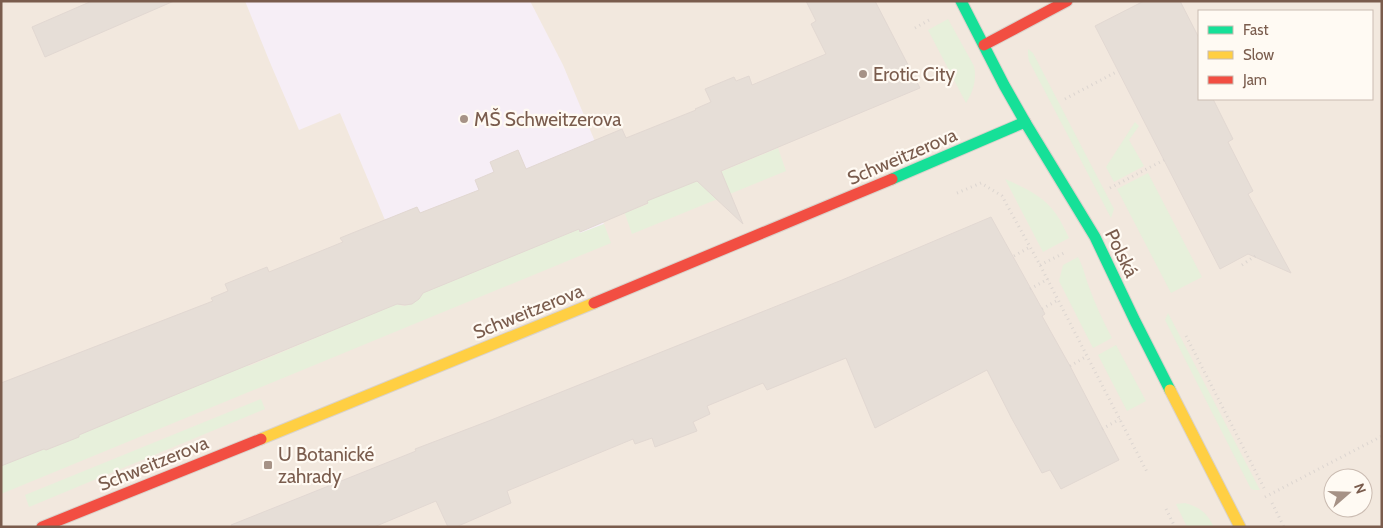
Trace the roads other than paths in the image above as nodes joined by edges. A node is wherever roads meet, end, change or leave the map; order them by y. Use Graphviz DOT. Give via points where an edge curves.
graph roads {
  1 [pos="961,1"];
  2 [pos="1067,1"];
  3 [pos="984,45"];
  4 [pos="1025,122"];
  5 [pos="42,527"];
  6 [pos="1240,527"];
  1 -- 3 [label="street, Polská"];
  2 -- 3 [label="street"];
  3 -- 4 [label="street, Polská"];
  4 -- 5 [label="street, Schweitzerova" via="679,269"];
  4 -- 6 [label="street, Polská" via="1095,237"];
}
